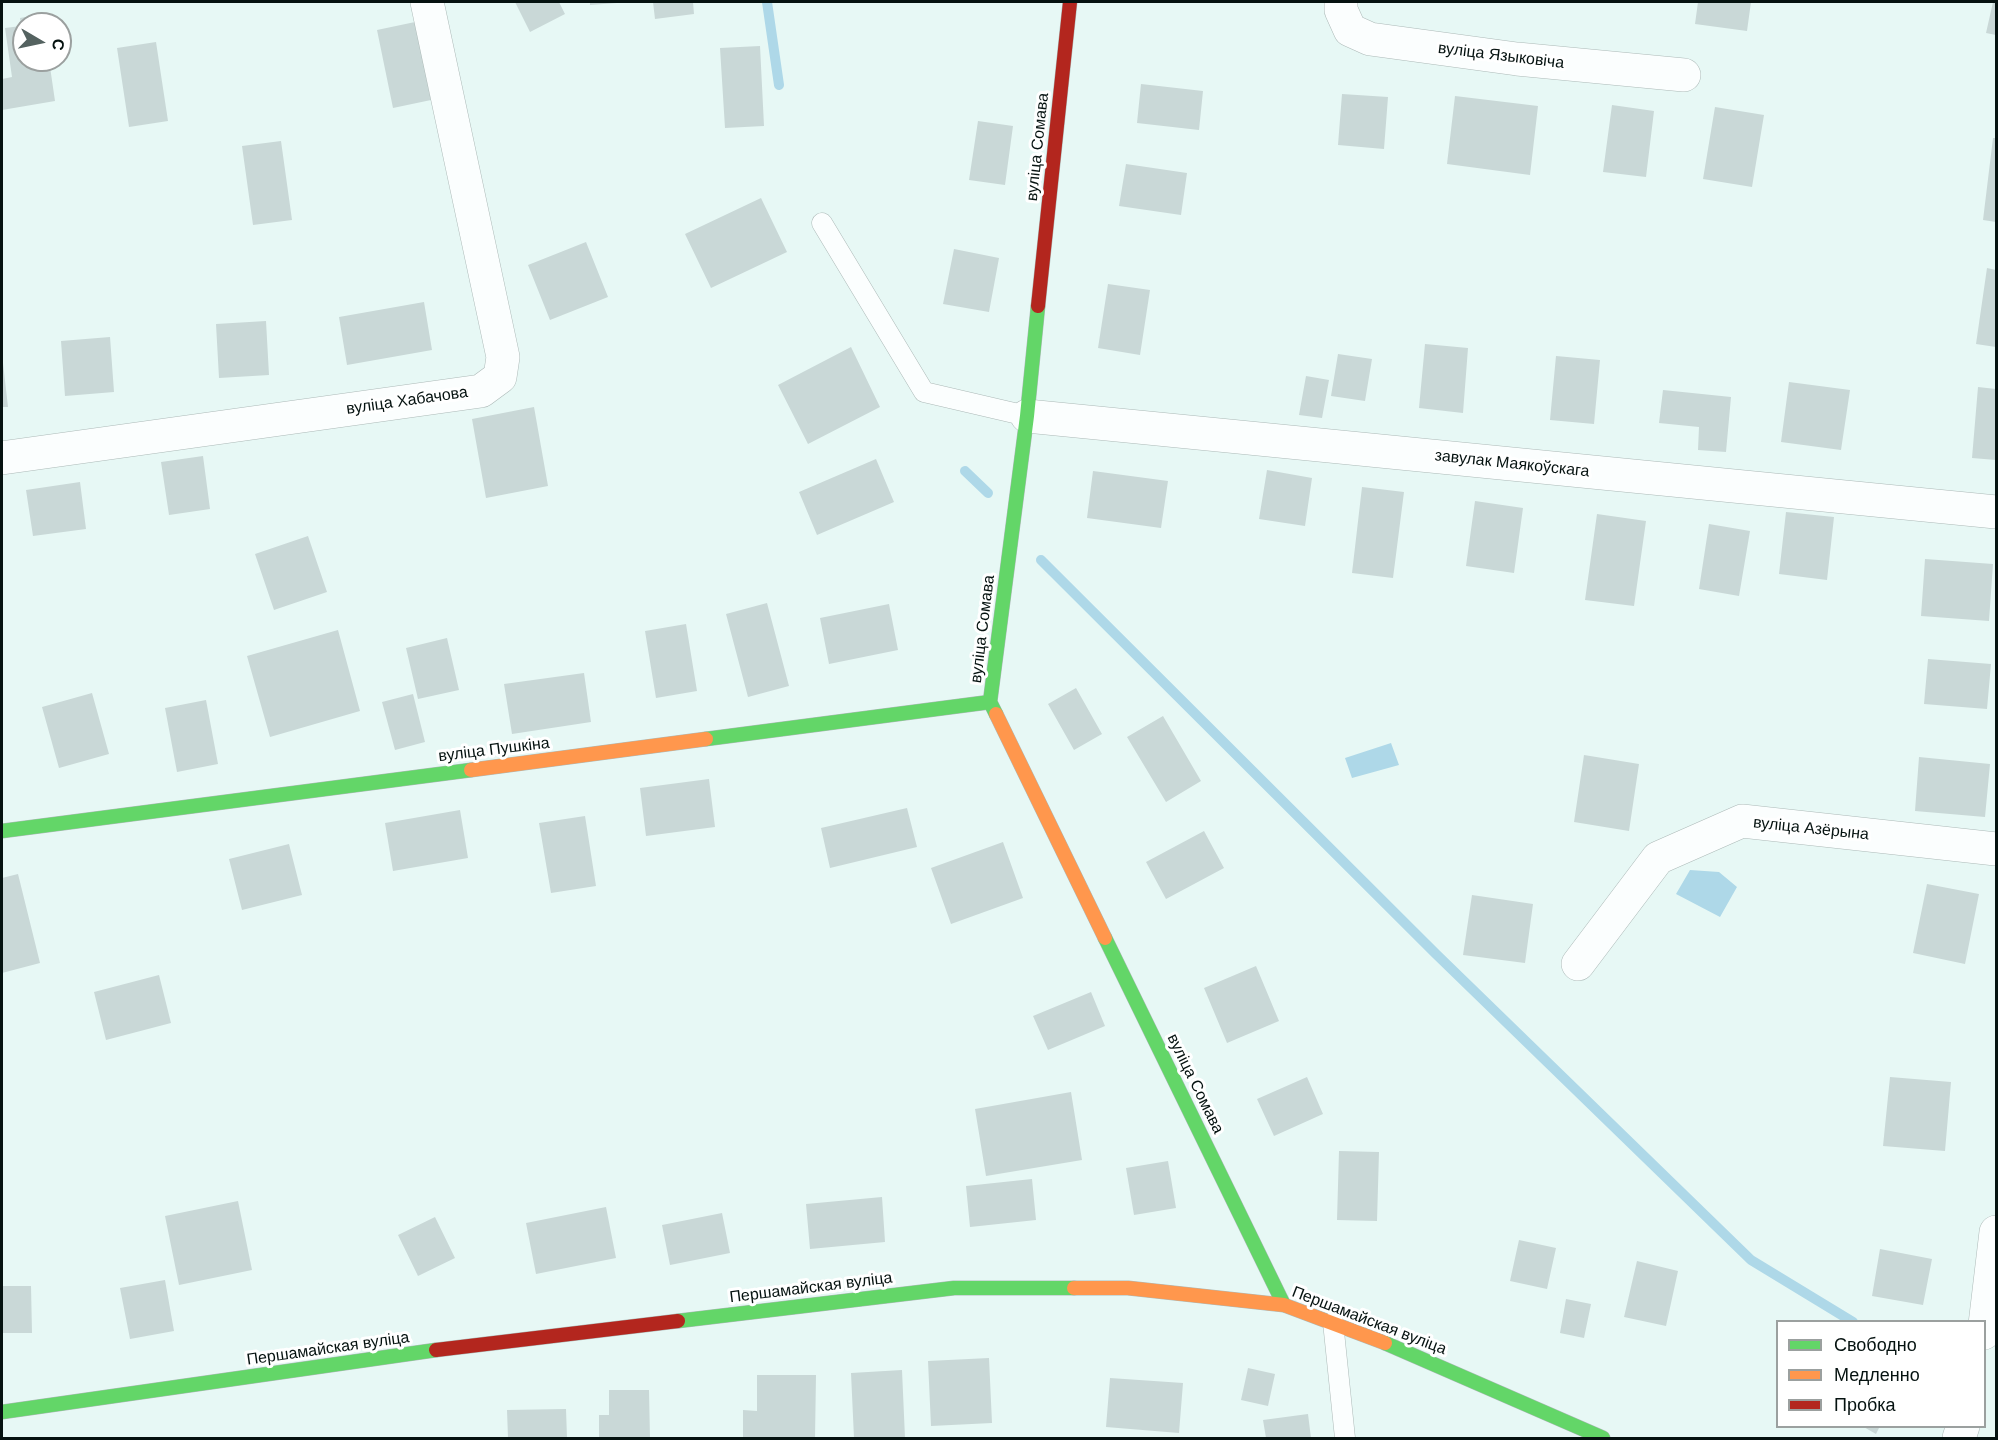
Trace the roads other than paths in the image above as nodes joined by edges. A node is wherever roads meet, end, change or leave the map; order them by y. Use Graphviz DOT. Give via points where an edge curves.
graph roads {
  1 [pos="427,2"];
  2 [pos="1070,2"];
  3 [pos="1341,2"];
  4 [pos="1684,75"];
  5 [pos="822,223"];
  6 [pos="1027,416"];
  7 [pos="2,458"];
  8 [pos="1996,512"];
  9 [pos="990,702"];
  10 [pos="2,831"];
  11 [pos="1996,849"];
  12 [pos="1578,964"];
  13 [pos="1996,1232"];
  14 [pos="1284,1305"];
  15 [pos="1986,1320"];
  16 [pos="1333,1322"];
  17 [pos="2,1412"];
  18 [pos="1345,1438"];
  19 [pos="1602,1438"];
  1 -- 7 [label="street, вуліца Хабачова" via="503,357 500,378 481,391"];
  2 -- 6 [label="street, вуліца Сомава"];
  3 -- 4 [label="street, вуліца Языковіча" via="1350,30 1370,39 1517,59"];
  5 -- 6 [label="lane" via="924,392"];
  6 -- 8 [label="street, завулак Маякоўскага"];
  6 -- 9 [label="street, вуліца Сомава"];
  9 -- 10 [label="street, вуліца Пушкіна"];
  9 -- 14 [label="street, вуліца Сомава"];
  11 -- 12 [label="street, вуліца Азёрына" via="1742,821 1658,858"];
  13 -- 15 [label="street"];
  14 -- 16 [label="street, Першамайская вуліца"];
  14 -- 17 [label="street, Першамайская вуліца" via="1128,1288 954,1288 483,1344"];
  16 -- 18 [label="lane"];
  16 -- 19 [label="street, Першамайская вуліца"];
}
